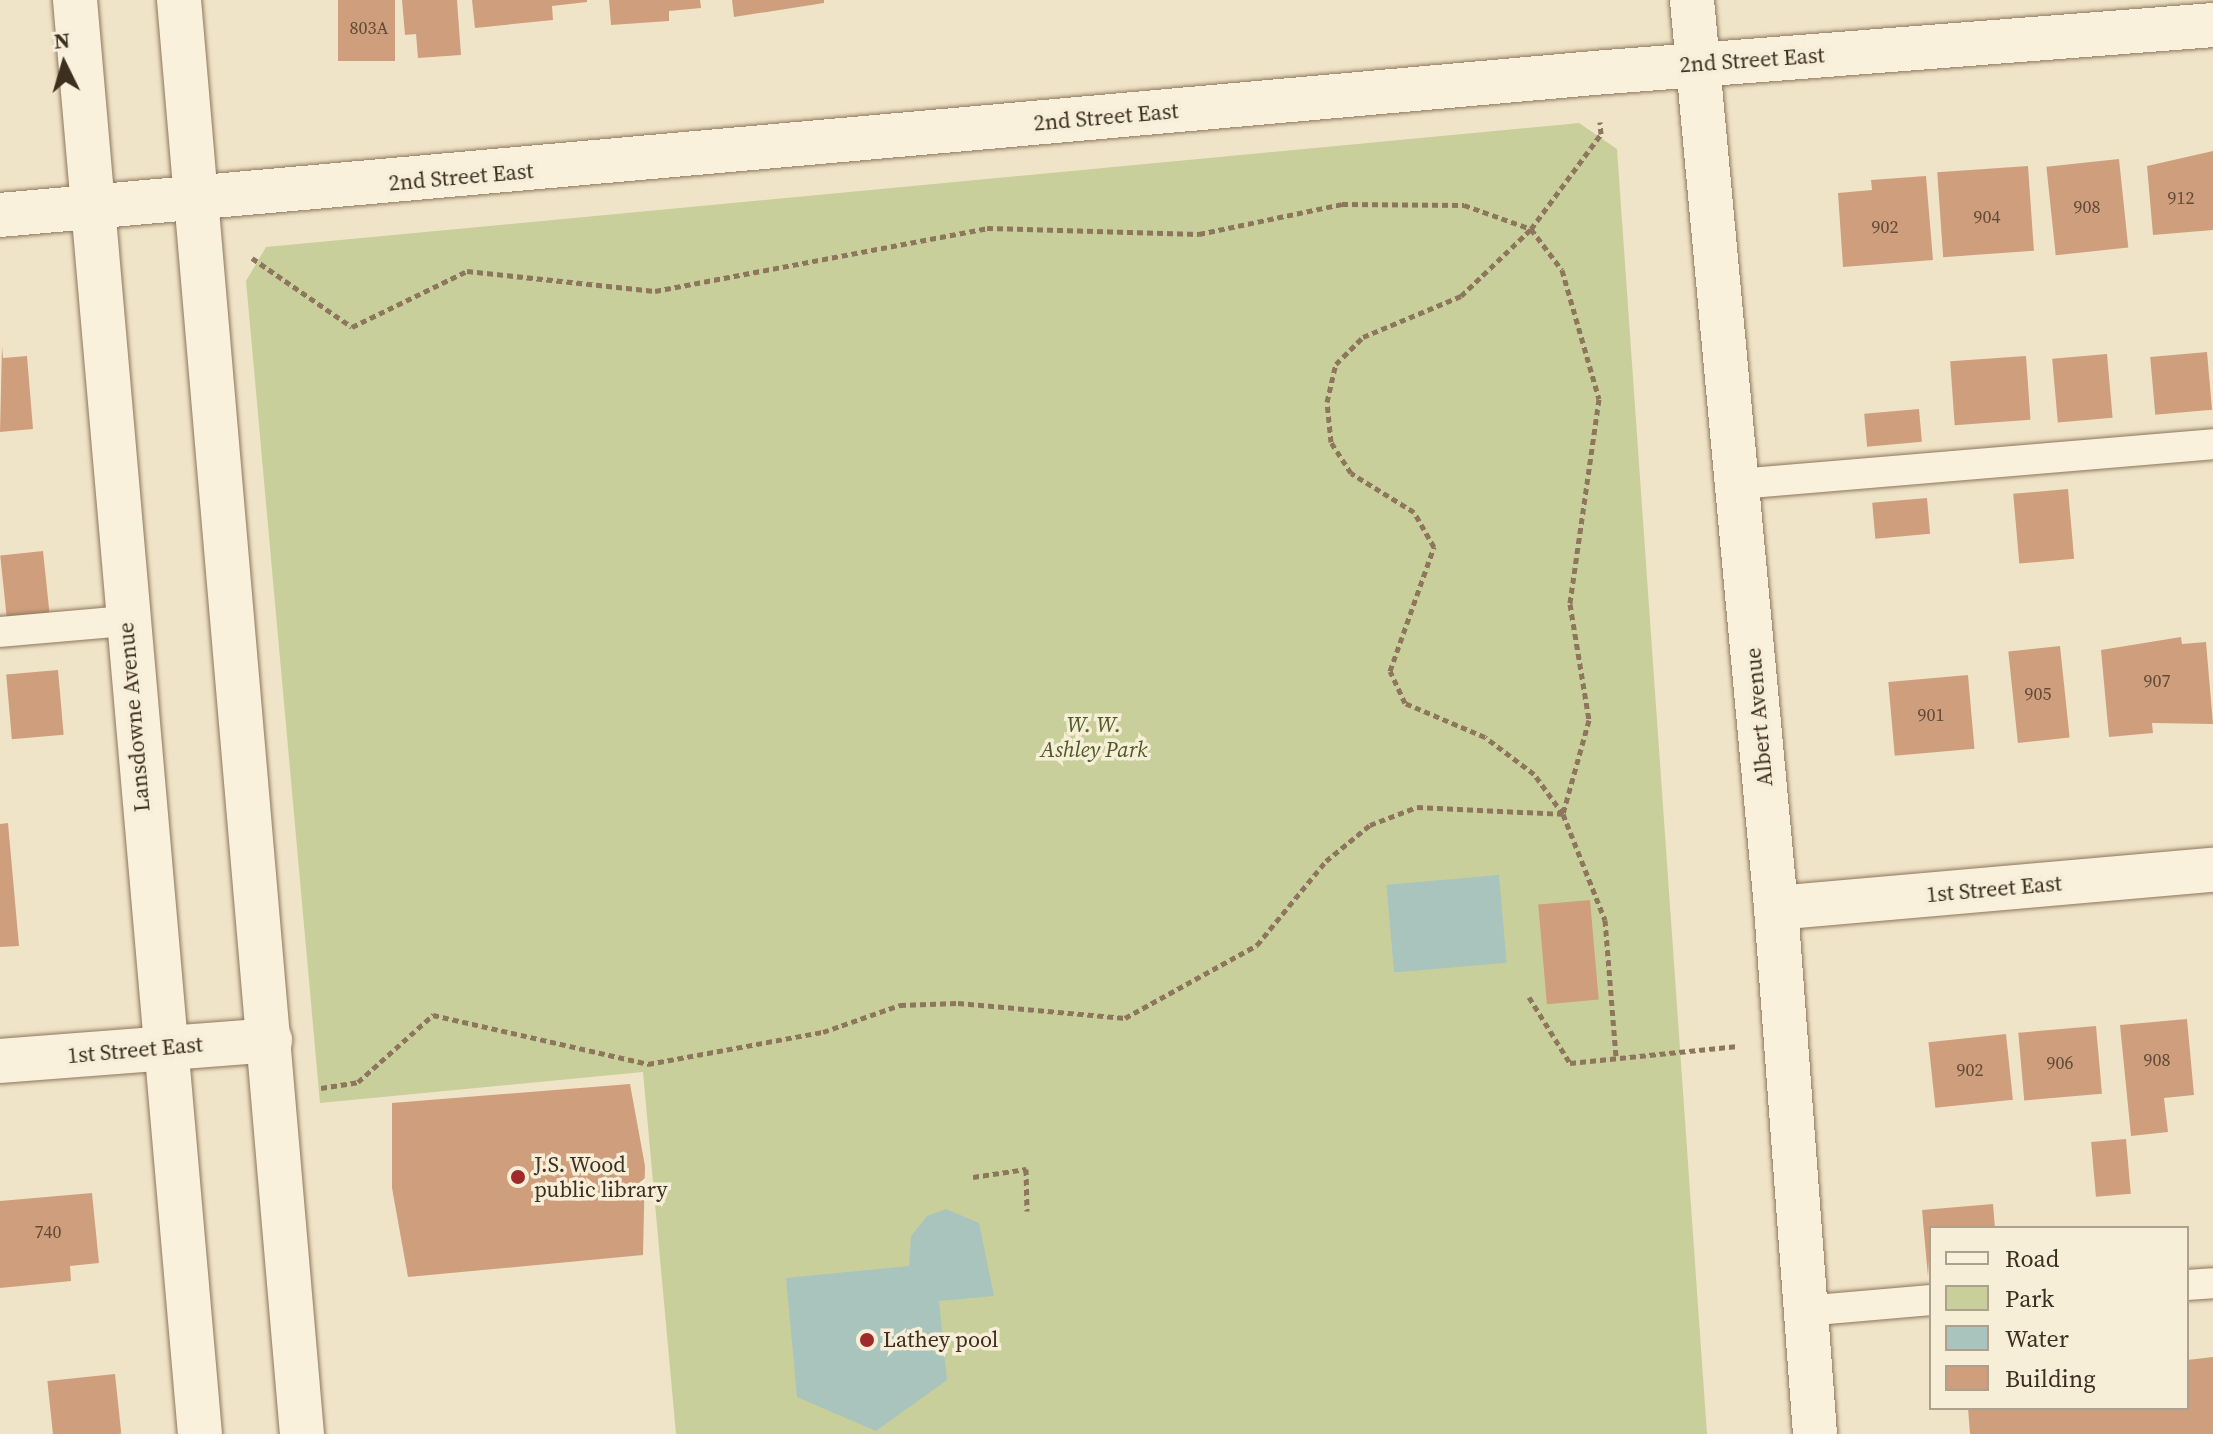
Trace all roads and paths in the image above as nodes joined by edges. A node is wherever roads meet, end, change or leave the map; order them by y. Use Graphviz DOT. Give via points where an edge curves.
graph roads {
  1 [pos="75,0"];
  2 [pos="179,0"];
  3 [pos="1692,0"];
  4 [pos="2213,25"];
  5 [pos="1697,64"];
  6 [pos="1594,73"];
  7 [pos="218,199"];
  8 [pos="93,208"];
  9 [pos="0,215"];
  10 [pos="1531,229"];
  11 [pos="2213,444"];
  12 [pos="1738,484"];
  13 [pos="125,621"];
  14 [pos="0,632"];
  15 [pos="1563,814"];
  16 [pos="2213,870"];
  17 [pos="1776,908"];
  18 [pos="1529,997"];
  19 [pos="270,1040"];
  20 [pos="1787,1042"];
  21 [pos="165,1047"];
  22 [pos="1616,1057"];
  23 [pos="0,1061"];
  24 [pos="275,1096"];
  25 [pos="973,1177"];
  26 [pos="1027,1211"];
  27 [pos="2213,1283"];
  28 [pos="2189,1285"];
  29 [pos="1929,1300"];
  30 [pos="1805,1311"];
  31 [pos="200,1434"];
  32 [pos="302,1434"];
  33 [pos="1815,1434"];
  1 -- 8 [label="street, Lansdowne Avenue"];
  2 -- 7 [label="street"];
  3 -- 5 [label="street, Albert Avenue"];
  4 -- 5 [label="street, 2nd Street East"];
  5 -- 6 [label="street, 2nd Street East"];
  5 -- 12 [label="street, Albert Avenue"];
  6 -- 7 [label="street, 2nd Street East"];
  6 -- 10 [label="path" via="1601,134"];
  7 -- 8 [label="street, 2nd Street East"];
  7 -- 10 [label="path" via="244,252 352,327 467,271 655,291 987,228 1199,234 1342,204 1464,205"];
  7 -- 19 [label="street"];
  8 -- 9 [label="street, 2nd Street East"];
  8 -- 13 [label="street, Lansdowne Avenue"];
  10 -- 15 [label="path" via="1562,270 1599,399 1570,604 1589,720"];
  10 -- 15 [label="path" via="1461,296 1363,337 1336,364 1327,402 1331,442 1351,473 1414,512 1434,547 1390,671 1405,703 1485,737 1534,774"];
  11 -- 12 [label="lane"];
  12 -- 17 [label="street, Albert Avenue"];
  13 -- 14 [label="lane"];
  13 -- 21 [label="street, Lansdowne Avenue"];
  15 -- 22 [label="path" via="1605,920"];
  15 -- 24 [label="path" via="1417,807 1370,825 1326,861 1257,945 1125,1018 958,1003 900,1005 823,1032 648,1064 433,1015 358,1082"];
  16 -- 17 [label="street, 1st Street East"];
  17 -- 20 [label="street, Albert Avenue"];
  18 -- 22 [label="path" via="1570,1063"];
  19 -- 21 [label="street, 1st Street East"];
  19 -- 24 [label="street"];
  20 -- 22 [label="path"];
  20 -- 30 [label="street, Albert Avenue"];
  21 -- 23 [label="street, 1st Street East"];
  21 -- 31 [label="street, Lansdowne Avenue"];
  24 -- 32 [label="street"];
  25 -- 26 [label="path" via="1026,1169"];
  27 -- 28 [label="lane"];
  29 -- 30 [label="lane"];
  30 -- 33 [label="street, Albert Avenue"];
}
